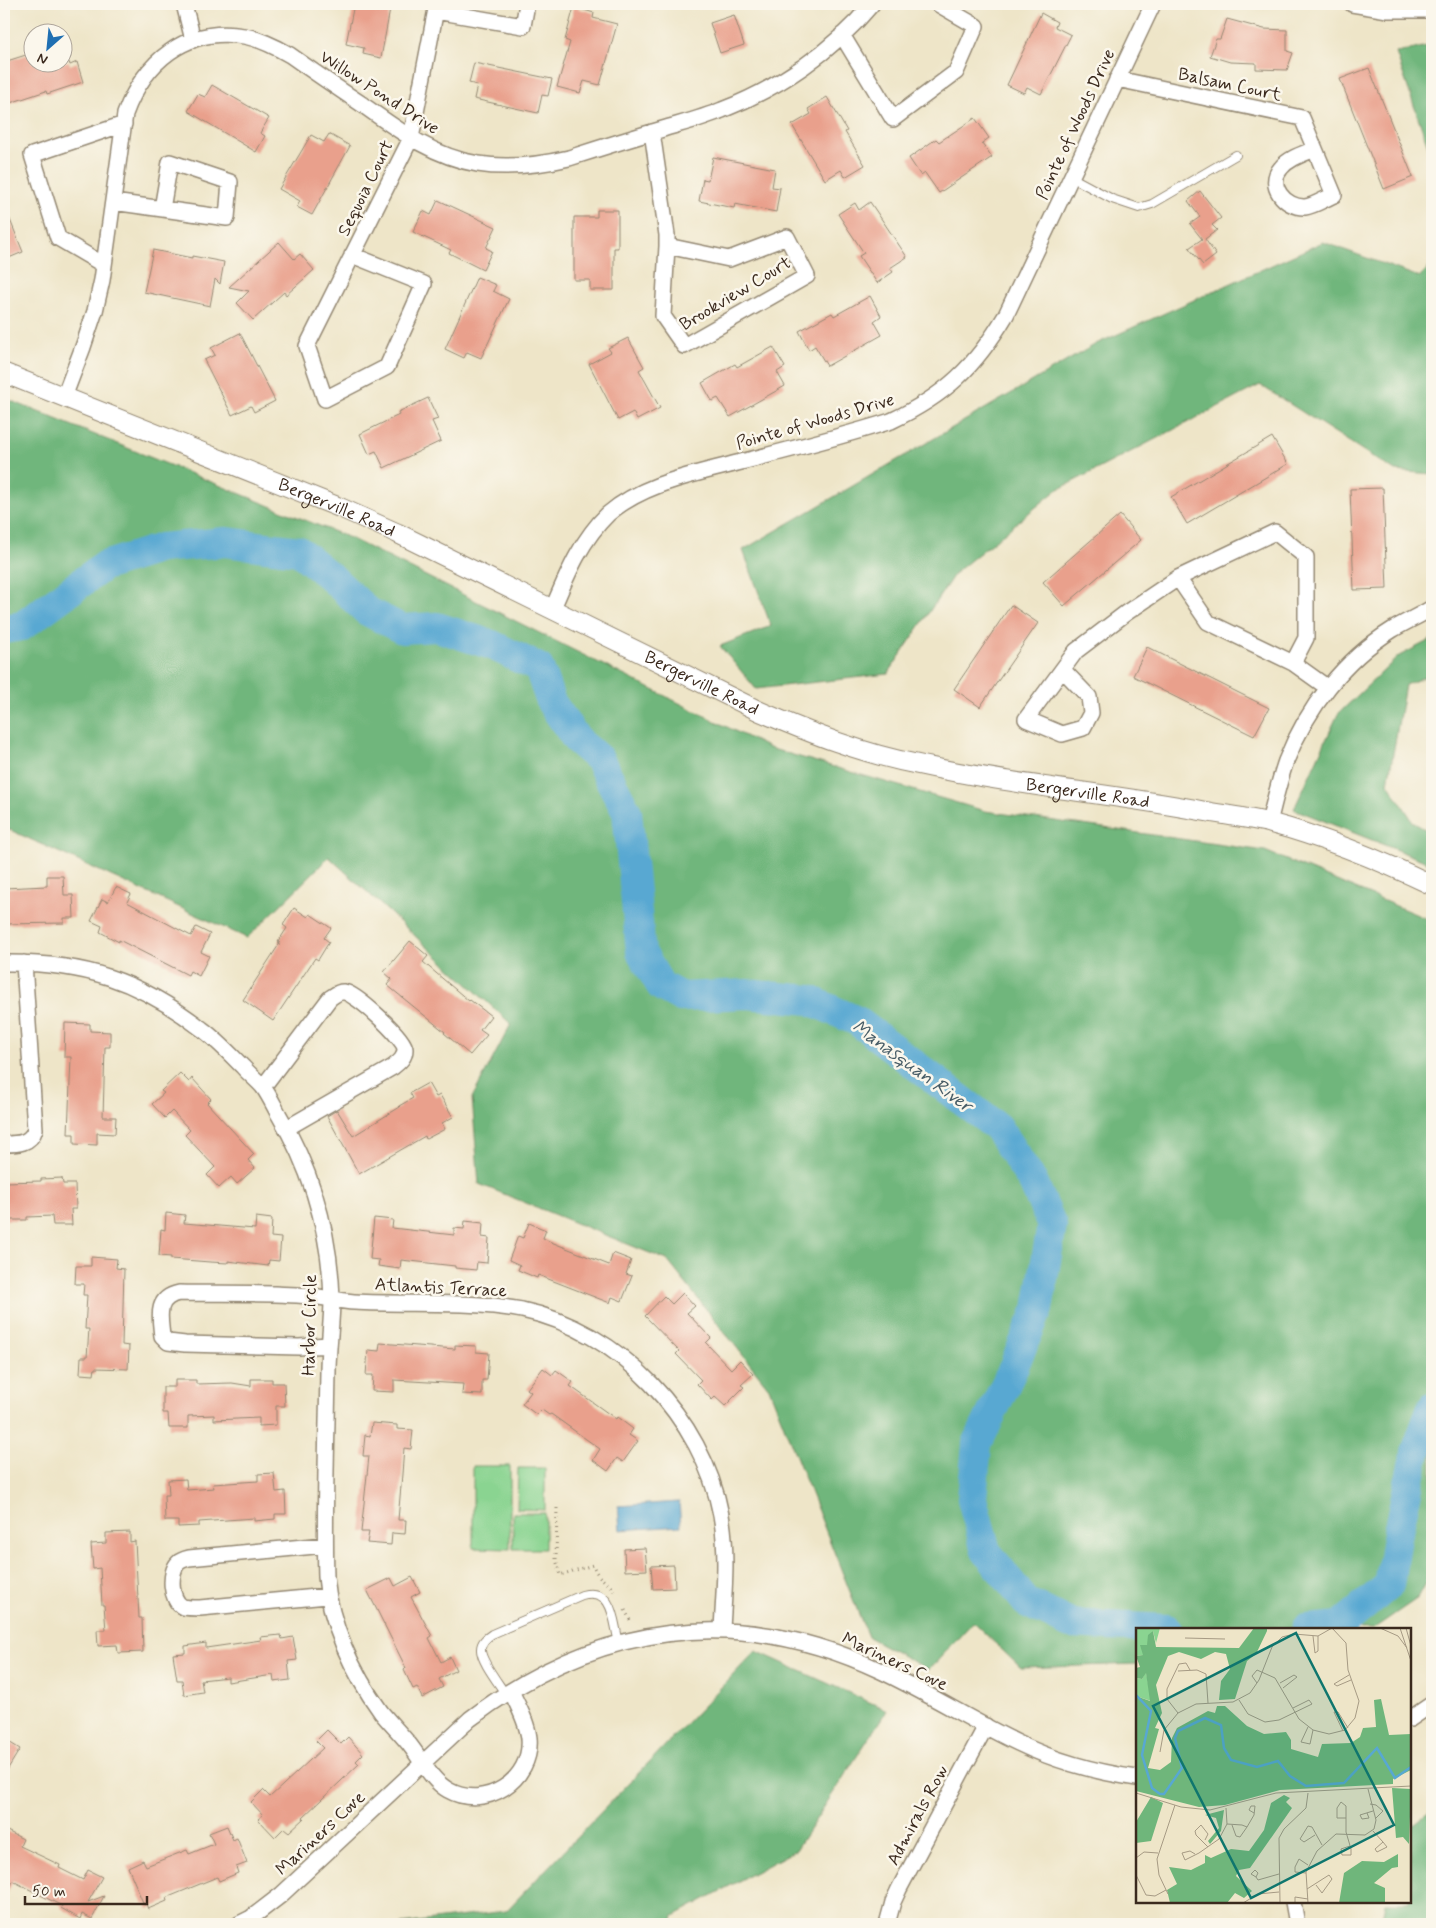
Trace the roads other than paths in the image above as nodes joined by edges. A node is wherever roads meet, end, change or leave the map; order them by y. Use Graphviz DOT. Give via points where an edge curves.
graph roads {
  1 [pos="184,4"];
  2 [pos="527,4"];
  3 [pos="872,4"];
  4 [pos="938,4"];
  5 [pos="1153,4"];
  6 [pos="1352,4"];
  7 [pos="437,7"];
  8 [pos="1432,10"];
  9 [pos="842,35"];
  10 [pos="193,40"];
  11 [pos="1117,79"];
  12 [pos="124,124"];
  13 [pos="652,132"];
  14 [pos="411,138"];
  15 [pos="1315,149"];
  16 [pos="1236,155"];
  17 [pos="1071,177"];
  18 [pos="113,202"];
  19 [pos="162,209"];
  20 [pos="667,246"];
  21 [pos="352,255"];
  22 [pos="104,265"];
  23 [pos="4,373"];
  24 [pos="64,397"];
  25 [pos="1178,578"];
  26 [pos="552,608"];
  27 [pos="1432,608"];
  28 [pos="1293,663"];
  29 [pos="1063,670"];
  30 [pos="1328,688"];
  31 [pos="1269,823"];
  32 [pos="1432,885"];
  33 [pos="4,963"];
  34 [pos="24,963"];
  35 [pos="263,1087"];
  36 [pos="287,1128"];
  37 [pos="4,1144"];
  38 [pos="332,1299"];
  39 [pos="328,1346"];
  40 [pos="325,1545"];
  41 [pos="327,1596"];
  42 [pos="722,1630"];
  43 [pos="619,1643"];
  44 [pos="508,1693"];
  45 [pos="1432,1704"];
  46 [pos="1411,1718"];
  47 [pos="986,1726"];
  48 [pos="423,1763"];
  49 [pos="1136,1778"];
  50 [pos="1293,1903"];
  51 [pos="239,1924"];
  52 [pos="887,1924"];
  53 [pos="1297,1924"];
  1 -- 10 [label="street"];
  2 -- 7 [label="street" via="523,26"];
  3 -- 9 [label="street, Willow Pond Drive"];
  4 -- 9 [label="street" via="976,26 956,72 893,119"];
  5 -- 11 [label="street, Pointe of Woods Drive"];
  6 -- 8 [label="street" via="1388,10"];
  7 -- 14 [label="street, Sequoia Court"];
  9 -- 13 [label="street, Willow Pond Drive" via="798,70 758,94 721,111"];
  10 -- 12 [label="street, Willow Pond Drive" via="174,48 142,78 132,95"];
  10 -- 14 [label="street, Willow Pond Drive" via="225,35 245,36 270,44"];
  11 -- 15 [label="street, Balsam Court" via="1302,118"];
  11 -- 17 [label="street, Pointe of Woods Drive"];
  12 -- 18 [label="street, Willow Pond Drive"];
  12 -- 22 [label="street" via="32,155 58,238"];
  13 -- 14 [label="street, Willow Pond Drive" via="569,158 522,166 476,164 445,155"];
  13 -- 20 [label="street, Brookview Court"];
  14 -- 21 [label="street, Sequoia Court"];
  16 -- 17 [label="lane" via="1152,204 1139,208 1112,199"];
  17 -- 26 [label="street, Pointe of Woods Drive" via="1006,315 990,342 951,384 914,410 891,421 670,481 634,496 608,515 587,538"];
  18 -- 19 [label="street"];
  18 -- 22 [label="street, Willow Pond Drive"];
  19 -- 19 [label="street" via="227,218 230,182 170,162"];
  20 -- 20 [label="street, Brookview Court" via="663,316 684,346 807,276 787,237 729,259"];
  21 -- 21 [label="street, Sequoia Court" via="307,346 326,399 387,367 424,284"];
  22 -- 24 [label="street" via="94,311"];
  23 -- 24 [label="street, Bergerville Road"];
  24 -- 26 [label="street, Bergerville Road" via="341,508"];
  25 -- 28 [label="street" via="1208,622"];
  25 -- 28 [label="street" via="1275,532 1306,557 1306,638"];
  25 -- 29 [label="street" via="1076,651"];
  26 -- 31 [label="street, Bergerville Road" via="759,711 867,752 967,774 1158,802"];
  27 -- 30 [label="street" via="1370,646"];
  28 -- 30 [label="street"];
  29 -- 29 [label="street" via="1026,719 1062,734 1083,728 1091,713 1089,697"];
  30 -- 31 [label="street" via="1298,735 1278,786"];
  31 -- 32 [label="street, Bergerville Road" via="1350,849"];
  33 -- 34 [label="street, Harbor Circle"];
  34 -- 35 [label="street, Harbor Circle" via="86,970 119,980 151,995 215,1039"];
  34 -- 37 [label="street" via="35,1129 28,1140"];
  35 -- 36 [label="street, Harbor Circle"];
  35 -- 36 [label="street" via="330,998 340,992 359,1000 404,1042 404,1057 393,1067"];
  36 -- 38 [label="street, Harbor Circle" via="306,1168 320,1210"];
  38 -- 39 [label="street, Harbor Circle"];
  38 -- 39 [label="street, Atlantis Terrace" via="179,1293 168,1295 163,1301 160,1318 162,1336 168,1342"];
  38 -- 42 [label="street, Atlantis Terrace" via="486,1305 522,1311 550,1318 579,1331 633,1367 680,1419 698,1448 711,1480 725,1542"];
  39 -- 40 [label="street, Harbor Circle"];
  40 -- 41 [label="street"];
  40 -- 41 [label="street" via="189,1558 174,1568 173,1578 177,1601 184,1607"];
  41 -- 48 [label="street" via="359,1678 382,1713"];
  42 -- 43 [label="street, Mariners Cove" via="688,1631"];
  42 -- 47 [label="street, Mariners Cove" via="778,1636 841,1654 882,1671"];
  43 -- 44 [label="street, Mariners Cove" via="546,1670"];
  43 -- 44 [label="lane" via="610,1605 602,1595 593,1592 492,1634 484,1639 482,1656"];
  44 -- 48 [label="street, Mariners Cove" via="470,1719"];
  44 -- 48 [label="street" via="525,1722 529,1737 524,1766 505,1788 475,1797 460,1795 440,1784"];
  45 -- 46 [label="street"];
  47 -- 49 [label="street, Mariners Cove" via="1052,1758"];
  47 -- 52 [label="street, Admirals Row" via="899,1889"];
  48 -- 51 [label="street, Mariners Cove" via="281,1894"];
  50 -- 53 [label="street"];
}
